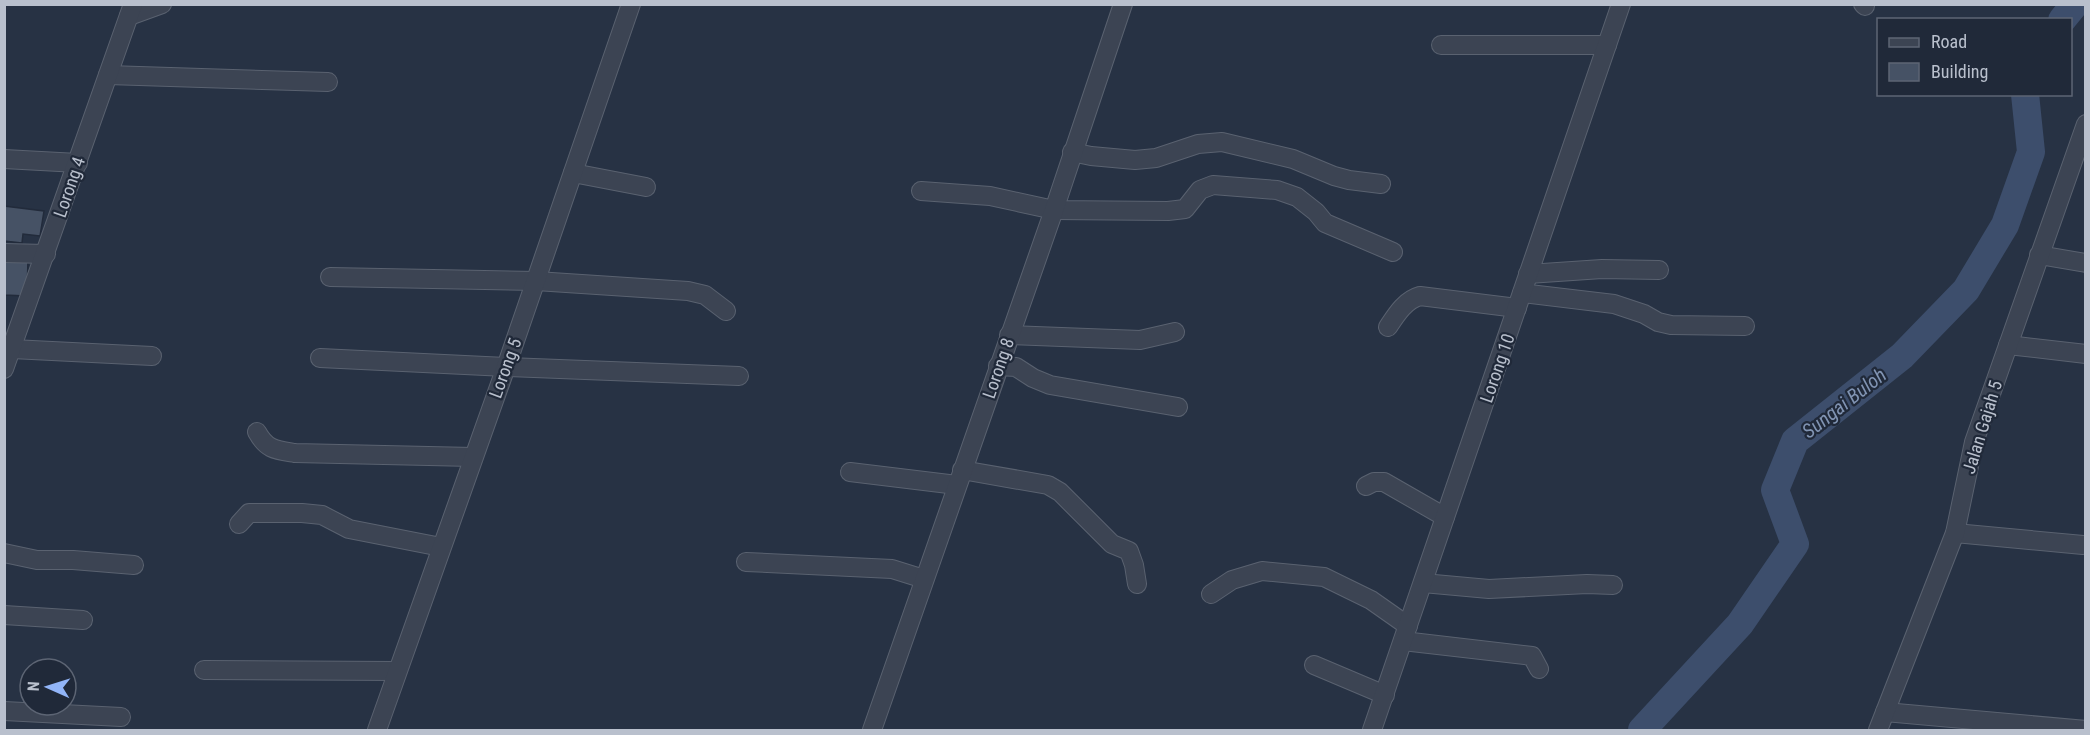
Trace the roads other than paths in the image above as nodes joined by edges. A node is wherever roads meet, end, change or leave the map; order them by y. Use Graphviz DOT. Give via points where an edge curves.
graph roads {
  1 [pos="162,4"];
  2 [pos="631,4"];
  3 [pos="1123,4"];
  4 [pos="1620,4"];
  5 [pos="131,10"];
  6 [pos="1441,45"];
  7 [pos="1606,45"];
  8 [pos="108,75"];
  9 [pos="328,82"];
  10 [pos="2085,123"];
  11 [pos="1072,152"];
  12 [pos="4,159"];
  13 [pos="78,163"];
  14 [pos="573,173"];
  15 [pos="2077,174"];
  16 [pos="1381,184"];
  17 [pos="646,187"];
  18 [pos="921,191"];
  19 [pos="1053,210"];
  20 [pos="1393,252"];
  21 [pos="4,253"];
  22 [pos="46,254"];
  23 [pos="2039,255"];
  24 [pos="2085,262"];
  25 [pos="1659,270"];
  26 [pos="1528,274"];
  27 [pos="330,277"];
  28 [pos="536,281"];
  29 [pos="1520,300"];
  30 [pos="726,311"];
  31 [pos="1745,326"];
  32 [pos="1388,327"];
  33 [pos="1175,332"];
  34 [pos="1009,335"];
  35 [pos="2008,345"];
  36 [pos="12,349"];
  37 [pos="2085,354"];
  38 [pos="152,356"];
  39 [pos="320,358"];
  40 [pos="998,366"];
  41 [pos="506,367"];
  42 [pos="4,369"];
  43 [pos="740,375"];
  44 [pos="1178,407"];
  45 [pos="257,432"];
  46 [pos="473,457"];
  47 [pos="850,472"];
  48 [pos="959,477"];
  49 [pos="1366,486"];
  50 [pos="1445,517"];
  51 [pos="239,524"];
  52 [pos="1955,533"];
  53 [pos="2083,545"];
  54 [pos="441,547"];
  55 [pos="4,553"];
  56 [pos="746,562"];
  57 [pos="134,565"];
  58 [pos="924,579"];
  59 [pos="1423,582"];
  60 [pos="1137,584"];
  61 [pos="1613,585"];
  62 [pos="1210,594"];
  63 [pos="4,615"];
  64 [pos="83,620"];
  65 [pos="1406,634"];
  66 [pos="1314,665"];
  67 [pos="1539,669"];
  68 [pos="204,670"];
  69 [pos="397,671"];
  70 [pos="1385,695"];
  71 [pos="4,711"];
  72 [pos="1885,712"];
  73 [pos="121,717"];
  74 [pos="376,730"];
  75 [pos="872,730"];
  76 [pos="1372,730"];
  77 [pos="1878,730"];
  78 [pos="2085,730"];
  1 -- 5 [label="street"];
  2 -- 14 [label="street, Lorong 5"];
  3 -- 11 [label="street, Lorong 8"];
  4 -- 7 [label="street, Lorong 10"];
  5 -- 8 [label="street, Lorong 4"];
  6 -- 7 [label="street"];
  7 -- 26 [label="street, Lorong 10"];
  8 -- 9 [label="street"];
  8 -- 13 [label="street, Lorong 4"];
  10 -- 15 [label="street, Jalan Gajah 5"];
  11 -- 16 [label="street" via="1135,160 1222,142 1293,159 1349,180"];
  11 -- 19 [label="street, Lorong 8"];
  12 -- 13 [label="street"];
  13 -- 22 [label="street, Lorong 4"];
  14 -- 17 [label="street"];
  14 -- 28 [label="street, Lorong 5"];
  15 -- 23 [label="street, Jalan Gajah 5"];
  18 -- 19 [label="street" via="990,196"];
  19 -- 20 [label="street" via="1168,211 1185,209 1200,190 1213,185 1277,190 1297,197 1325,223"];
  19 -- 34 [label="street, Lorong 8"];
  21 -- 22 [label="street"];
  22 -- 36 [label="street, Lorong 4"];
  23 -- 24 [label="street"];
  23 -- 35 [label="street, Jalan Gajah 5"];
  25 -- 26 [label="street"];
  26 -- 29 [label="street, Lorong 10"];
  27 -- 28 [label="street"];
  28 -- 30 [label="street" via="688,291 705,295"];
  28 -- 41 [label="street, Lorong 5"];
  29 -- 31 [label="street" via="1614,304 1671,325"];
  29 -- 32 [label="street" via="1420,296 1399,311"];
  29 -- 50 [label="street, Lorong 10"];
  33 -- 34 [label="street" via="1140,340"];
  34 -- 40 [label="street, Lorong 8"];
  35 -- 37 [label="street"];
  35 -- 52 [label="street, Jalan Gajah 5" via="1974,442"];
  36 -- 38 [label="street"];
  36 -- 42 [label="street, Lorong 4"];
  39 -- 41 [label="street"];
  40 -- 44 [label="street" via="1016,367 1050,385"];
  40 -- 48 [label="street, Lorong 8"];
  41 -- 43 [label="street"];
  41 -- 46 [label="street, Lorong 5"];
  45 -- 46 [label="street" via="264,444 295,453"];
  46 -- 54 [label="street, Lorong 5"];
  47 -- 48 [label="street"];
  48 -- 58 [label="street, Lorong 8"];
  48 -- 60 [label="street" via="1048,485 1060,492 1112,544 1129,551"];
  49 -- 50 [label="street" via="1384,482"];
  50 -- 59 [label="street, Lorong 10"];
  51 -- 54 [label="street" via="249,513 322,515 349,529"];
  52 -- 53 [label="street"];
  52 -- 72 [label="street, Jalan Gajah 5"];
  54 -- 69 [label="street, Lorong 5"];
  55 -- 57 [label="street" via="37,560"];
  56 -- 58 [label="street" via="892,569"];
  58 -- 75 [label="street, Lorong 8"];
  59 -- 61 [label="street" via="1489,589"];
  59 -- 65 [label="street, Lorong 10"];
  62 -- 65 [label="street" via="1232,580 1262,571 1324,577 1371,600"];
  63 -- 64 [label="street"];
  65 -- 67 [label="street" via="1532,656"];
  65 -- 70 [label="street, Lorong 10"];
  66 -- 70 [label="street"];
  68 -- 69 [label="street"];
  69 -- 74 [label="street, Lorong 5"];
  70 -- 76 [label="street, Lorong 10"];
  71 -- 73 [label="street"];
  72 -- 77 [label="street, Jalan Gajah 5"];
  72 -- 78 [label="street"];
}
